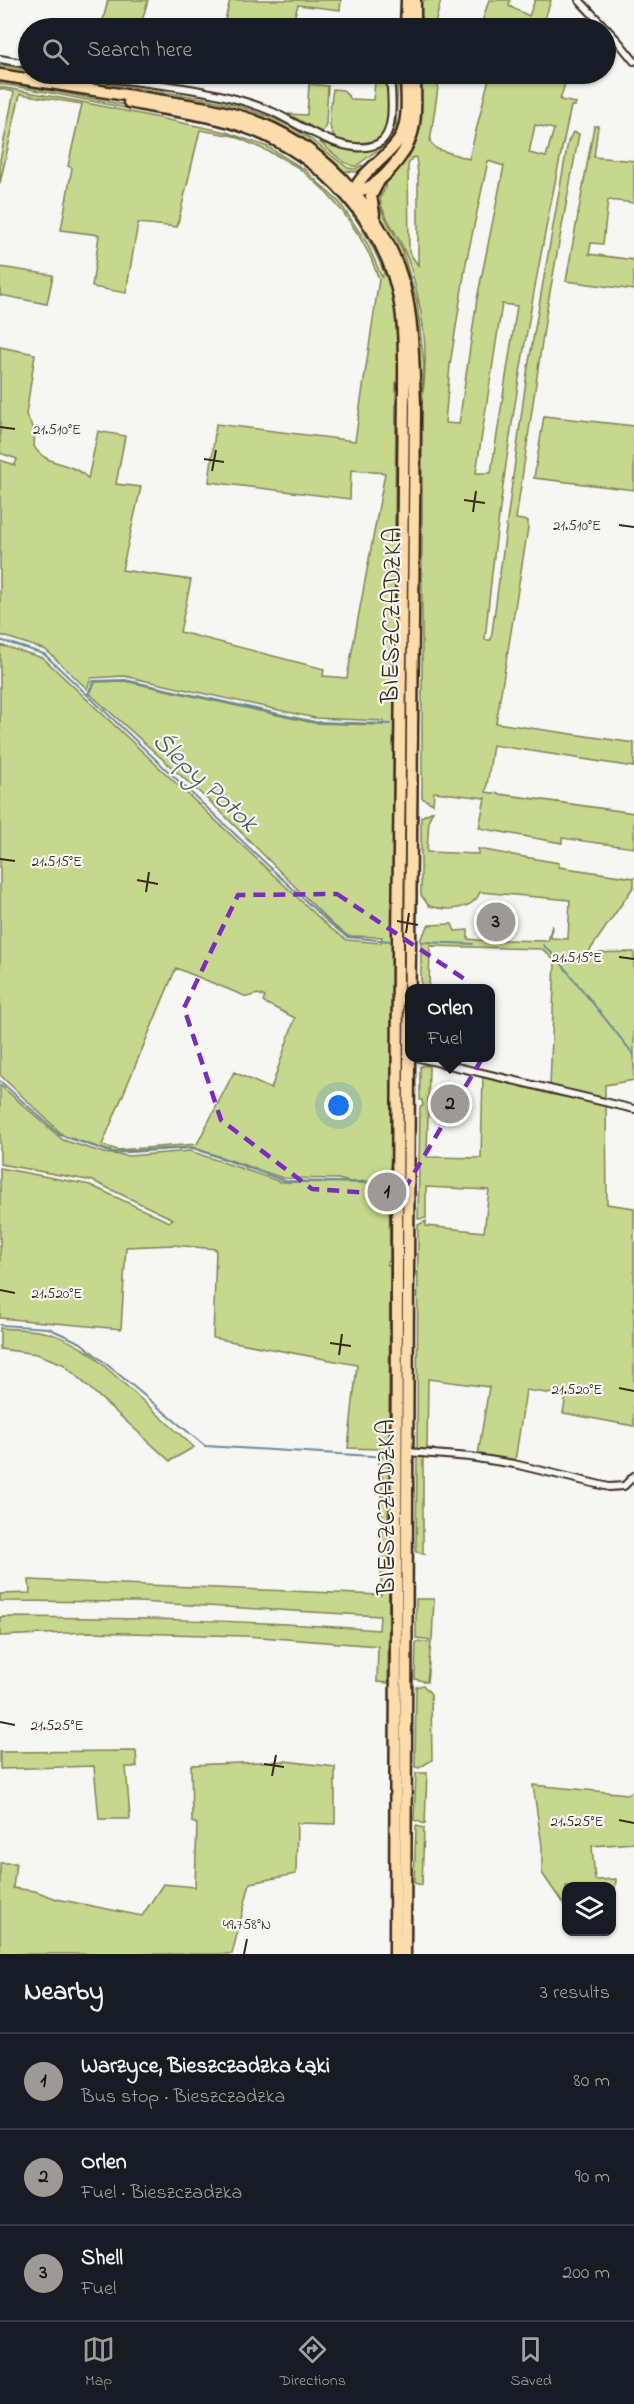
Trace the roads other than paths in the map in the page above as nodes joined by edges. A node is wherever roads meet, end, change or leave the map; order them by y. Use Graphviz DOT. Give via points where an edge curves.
graph roads {
  1 [pos="407,0"];
  2 [pos="416,0"];
  3 [pos="579,0"];
  4 [pos="406,18"];
  5 [pos="416,18"];
  6 [pos="597,18"];
  7 [pos="616,38"];
  8 [pos="0,59"];
  9 [pos="634,61"];
  10 [pos="18,62"];
  11 [pos="0,75"];
  12 [pos="18,78"];
  13 [pos="53,84"];
  14 [pos="142,84"];
  15 [pos="390,84"];
  16 [pos="406,84"];
  17 [pos="416,84"];
  18 [pos="76,88"];
  19 [pos="369,171"];
  20 [pos="335,172"];
  21 [pos="379,181"];
  22 [pos="348,190"];
  23 [pos="378,226"];
  24 [pos="413,984"];
  25 [pos="398,1035"];
  26 [pos="405,1050"];
  27 [pos="405,1061"];
  28 [pos="413,1062"];
  29 [pos="438,1062"];
  30 [pos="398,1078"];
  31 [pos="634,1109"];
  32 [pos="408,1452"];
  33 [pos="634,1476"];
  34 [pos="395,1954"];
  35 [pos="405,1954"];
  1 -- 4 [label="main road"];
  2 -- 5 [label="main road"];
  3 -- 6 [label="street"];
  7 -- 9 [label="street"];
  8 -- 10 [label="street"];
  11 -- 12 [label="main road"];
  13 -- 18 [label="main road"];
  14 -- 15 [label="street" via="229,98 272,112 327,140 365,146 382,141 390,129"];
  16 -- 19 [label="main road" via="401,136"];
  17 -- 21 [label="main road" via="412,137 401,158"];
  18 -- 20 [label="main road" via="239,115 279,131"];
  18 -- 22 [label="main road" via="248,128 283,144"];
  19 -- 20 [label="main road" via="355,176"];
  19 -- 22 [label="main road"];
  20 -- 22 [label="main road"];
  21 -- 22 [label="main road" via="363,190"];
  21 -- 23 [label="main road" via="371,201"];
  22 -- 23 [label="main road, BIESZCZADZKA"];
  22 -- 25 [label="main road, BIESZCZADZKA" via="374,234 395,283 404,340"];
  23 -- 24 [label="main road, BIESZCZADZKA" via="404,286 415,404"];
  25 -- 26 [label="street"];
  25 -- 30 [label="main road, BIESZCZADZKA"];
  27 -- 30 [label="street"];
  28 -- 32 [label="main road, BIESZCZADZKA"];
  29 -- 31 [label="street"];
  30 -- 34 [label="main road, BIESZCZADZKA"];
  32 -- 33 [label="street" via="514,1464 609,1487 624,1486"];
  32 -- 35 [label="main road, BIESZCZADZKA"];
}
